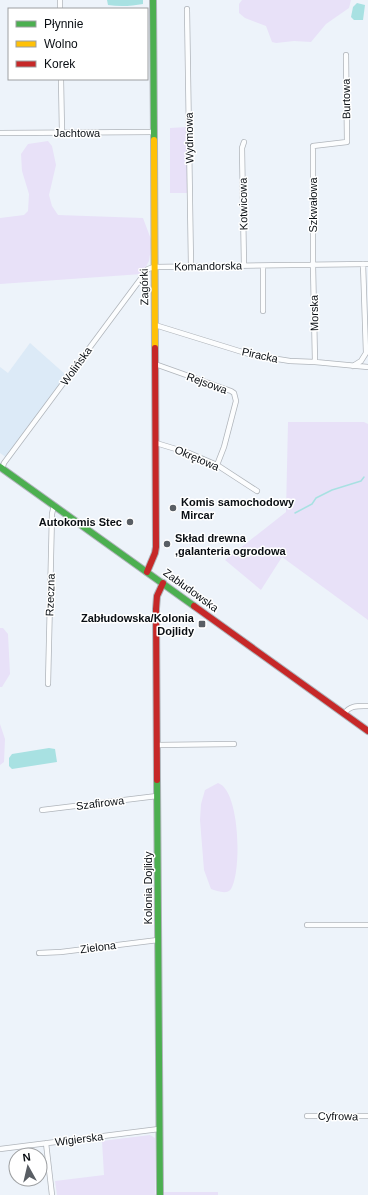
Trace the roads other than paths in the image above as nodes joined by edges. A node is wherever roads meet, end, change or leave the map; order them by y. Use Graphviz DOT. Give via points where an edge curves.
graph roads {
  1 [pos="153,0"];
  2 [pos="187,9"];
  3 [pos="346,55"];
  4 [pos="61,80"];
  5 [pos="153,132"];
  6 [pos="0,133"];
  7 [pos="62,133"];
  8 [pos="244,142"];
  9 [pos="313,146"];
  10 [pos="366,264"];
  11 [pos="313,265"];
  12 [pos="191,266"];
  13 [pos="244,266"];
  14 [pos="263,266"];
  15 [pos="154,267"];
  16 [pos="263,312"];
  17 [pos="155,325"];
  18 [pos="316,362"];
  19 [pos="155,364"];
  20 [pos="353,366"];
  21 [pos="368,367"];
  22 [pos="156,443"];
  23 [pos="217,465"];
  24 [pos="1,468"];
  25 [pos="257,491"];
  26 [pos="54,505"];
  27 [pos="147,572"];
  28 [pos="163,583"];
  29 [pos="48,684"];
  30 [pos="368,706"];
  31 [pos="344,714"];
  32 [pos="368,731"];
  33 [pos="234,744"];
  34 [pos="157,745"];
  35 [pos="157,796"];
  36 [pos="42,810"];
  37 [pos="307,925"];
  38 [pos="368,925"];
  39 [pos="158,940"];
  40 [pos="39,953"];
  41 [pos="307,1116"];
  42 [pos="368,1116"];
  43 [pos="159,1129"];
  44 [pos="46,1143"];
  45 [pos="0,1149"];
  46 [pos="52,1195"];
  47 [pos="160,1195"];
  1 -- 5 [label="main road, Zagórki"];
  2 -- 12 [label="street, Wydmowa"];
  3 -- 9 [label="street, Burtowa" via="347,142"];
  4 -- 7 [label="street"];
  5 -- 7 [label="street, Jachtowa"];
  5 -- 15 [label="main road, Zagórki"];
  6 -- 7 [label="street, Jachtowa"];
  8 -- 13 [label="street, Kotwicowa"];
  9 -- 11 [label="street, Szkwałowa"];
  10 -- 11 [label="street, Komandorska"];
  10 -- 20 [label="street" via="366,353 361,361"];
  11 -- 14 [label="street, Komandorska"];
  11 -- 18 [label="street, Morska"];
  12 -- 13 [label="street, Komandorska"];
  12 -- 15 [label="street, Komandorska"];
  13 -- 14 [label="street, Komandorska"];
  14 -- 16 [label="street"];
  15 -- 17 [label="main road, Zagórki"];
  15 -- 24 [label="street, Wolińska" via="148,269"];
  17 -- 18 [label="street, Piracka" via="252,355"];
  17 -- 19 [label="main road, Zagórki"];
  18 -- 20 [label="street, Piracka"];
  19 -- 22 [label="main road, Zagórki"];
  19 -- 23 [label="street, Rejsowa" via="234,393 236,402"];
  20 -- 21 [label="street, Piracka"];
  22 -- 23 [label="street, Okrętowa"];
  22 -- 27 [label="main road, Zagórki" via="156,547"];
  23 -- 25 [label="street, Okrętowa"];
  24 -- 26 [label="main road, Zabłudowska"];
  26 -- 27 [label="main road, Zabłudowska"];
  26 -- 29 [label="street, Rzeczna"];
  27 -- 28 [label="main road, Zabłudowska"];
  28 -- 31 [label="main road, Zabłudowska"];
  28 -- 34 [label="main road, Kolonia Dojlidy" via="157,596 156,609"];
  30 -- 31 [label="street" via="352,707"];
  31 -- 32 [label="main road, Zabłudowska"];
  33 -- 34 [label="street"];
  34 -- 35 [label="main road, Kolonia Dojlidy"];
  35 -- 36 [label="street, Szafirowa"];
  35 -- 39 [label="main road, Kolonia Dojlidy"];
  37 -- 38 [label="street"];
  39 -- 40 [label="street, Zielona"];
  39 -- 43 [label="main road, Kolonia Dojlidy"];
  41 -- 42 [label="street, Cyfrowa"];
  43 -- 44 [label="street, Wigierska"];
  43 -- 47 [label="main road, Kolonia Dojlidy"];
  44 -- 45 [label="street, Wigierska"];
  44 -- 46 [label="street"];
}
